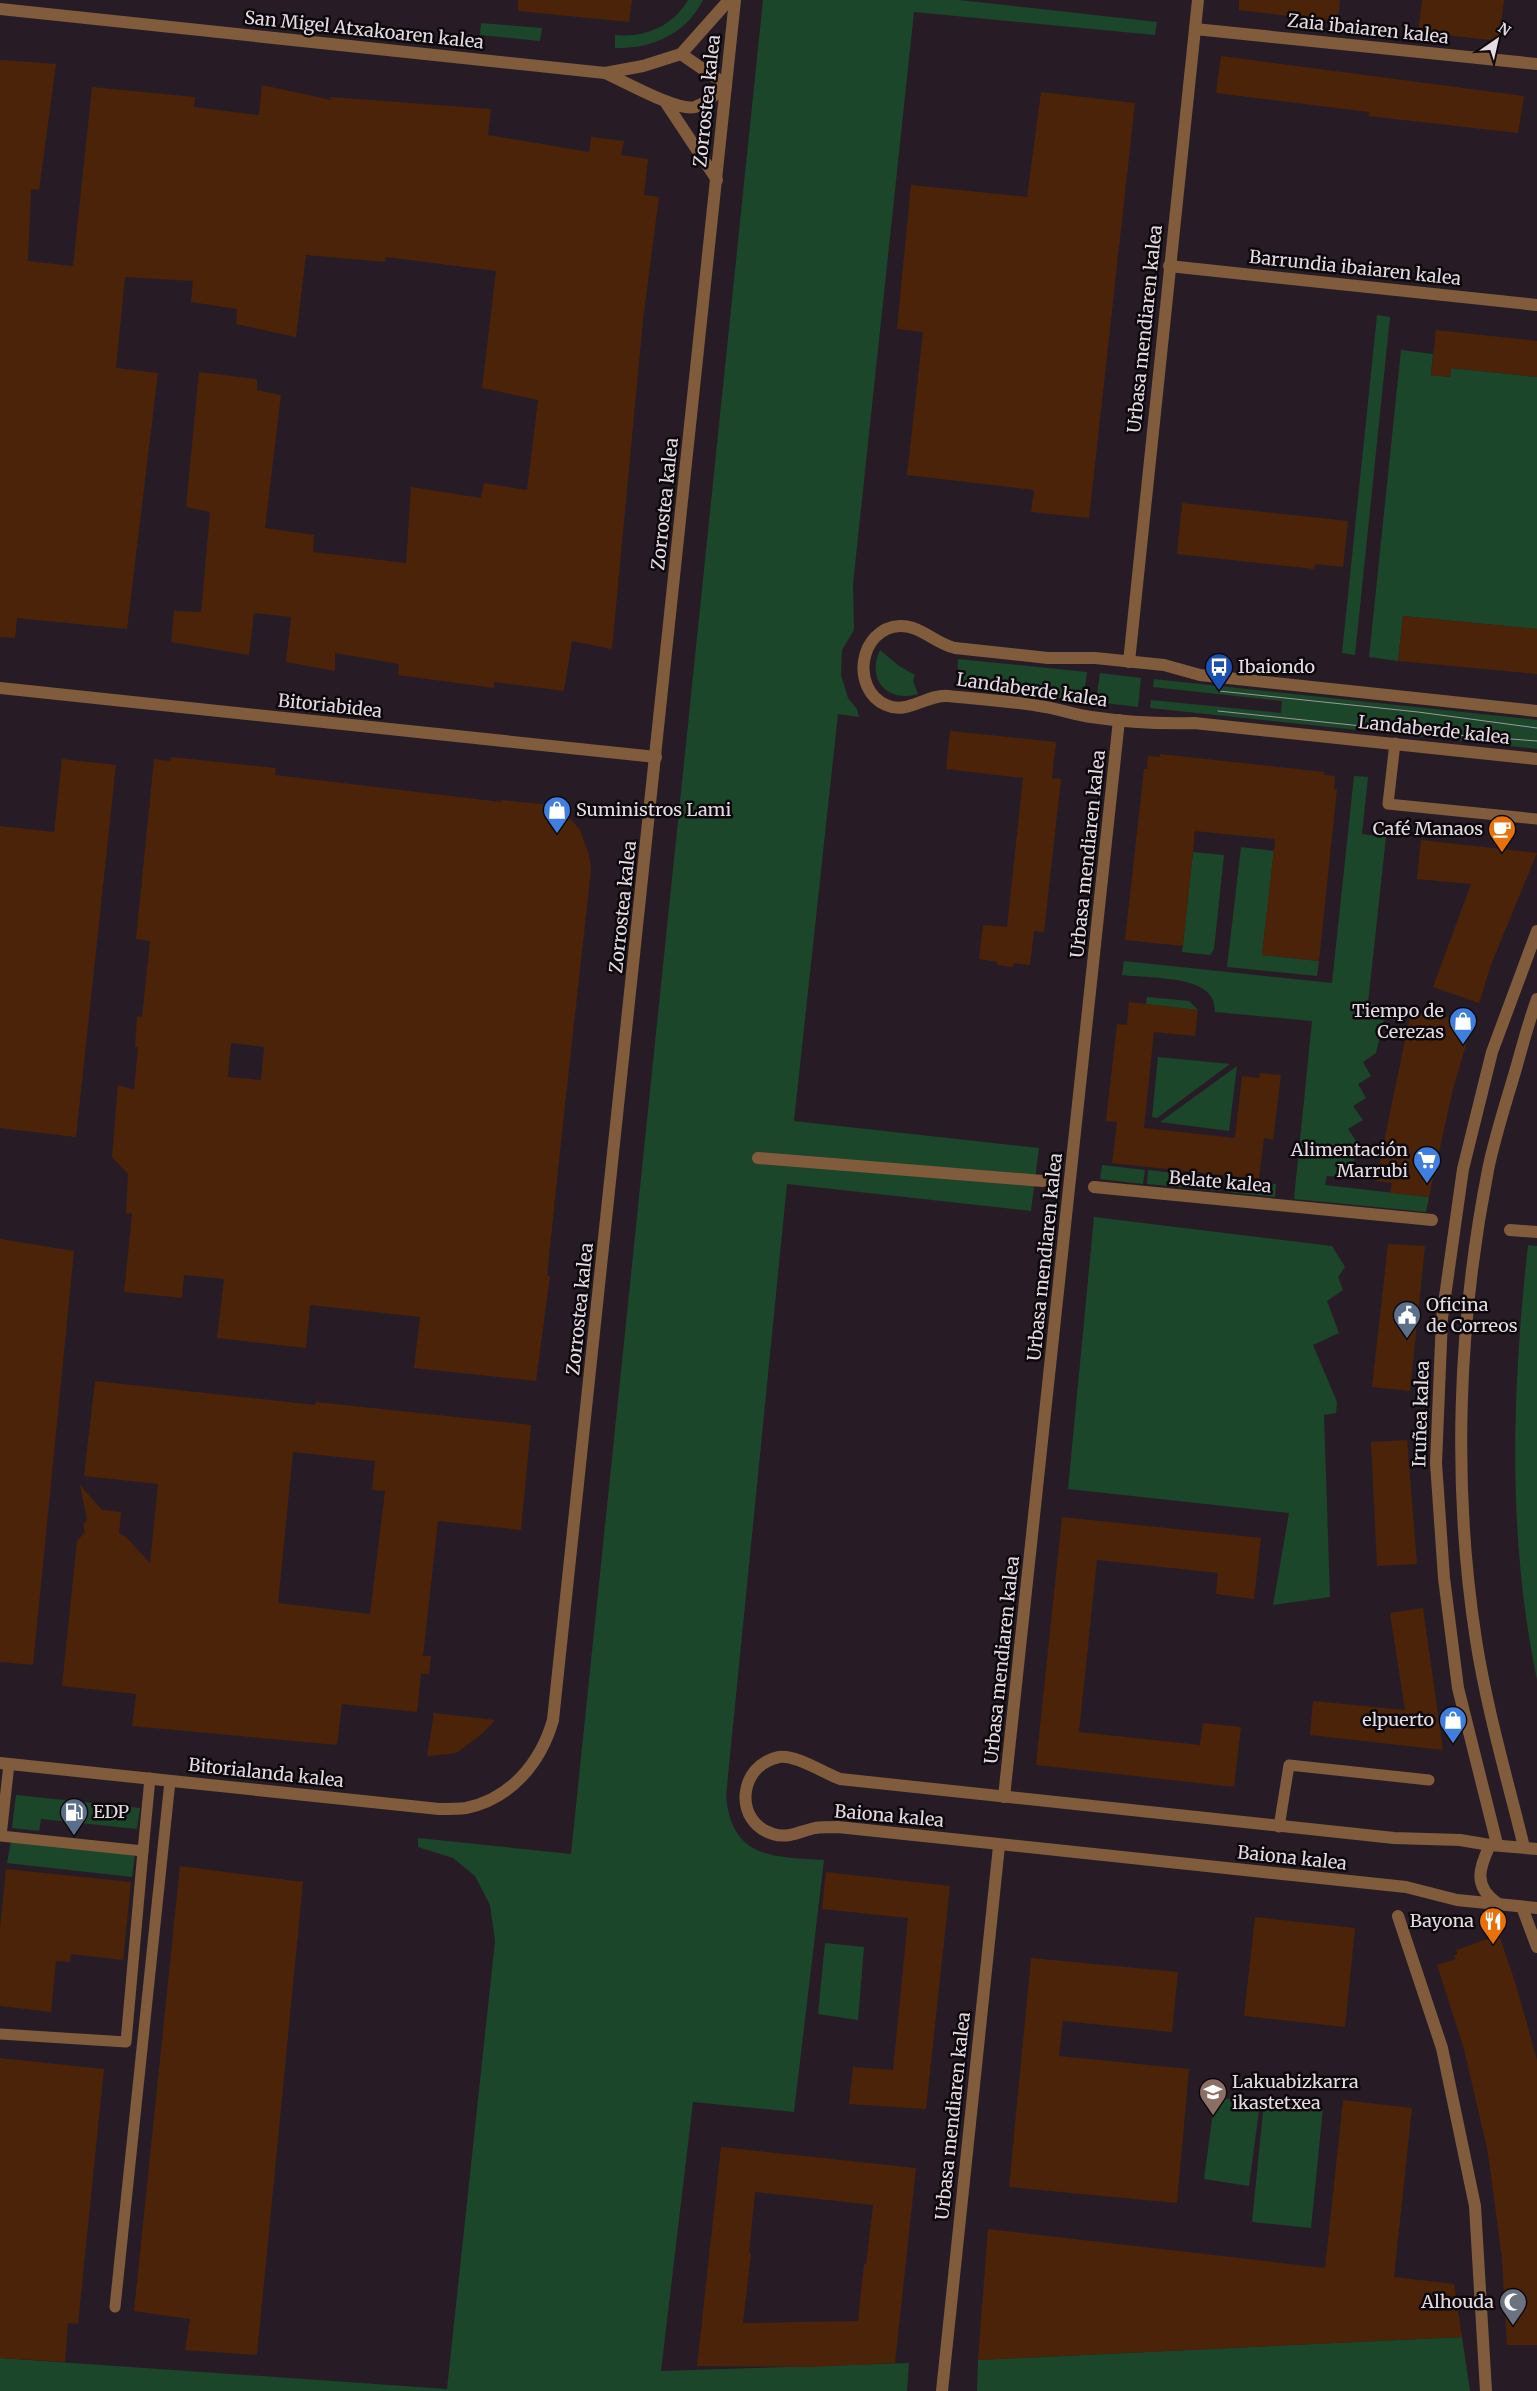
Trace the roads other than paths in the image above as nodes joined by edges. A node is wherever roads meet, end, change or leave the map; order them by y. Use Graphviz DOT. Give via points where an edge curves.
graph roads {
  1 [pos="729,0"];
  2 [pos="735,0"];
  3 [pos="1198,0"];
  4 [pos="0,9"];
  5 [pos="1195,29"];
  6 [pos="681,54"];
  7 [pos="1537,64"];
  8 [pos="605,73"];
  9 [pos="726,85"];
  10 [pos="666,103"];
  11 [pos="717,180"];
  12 [pos="1169,266"];
  13 [pos="1537,305"];
  14 [pos="1129,662"];
  15 [pos="0,688"];
  16 [pos="1537,711"];
  17 [pos="1119,720"];
  18 [pos="1395,743"];
  19 [pos="656,757"];
  20 [pos="1537,759"];
  21 [pos="1537,819"];
  22 [pos="1537,931"];
  23 [pos="1537,999"];
  24 [pos="758,1158"];
  25 [pos="1043,1181"];
  26 [pos="1094,1187"];
  27 [pos="1432,1220"];
  28 [pos="1510,1230"];
  29 [pos="1537,1232"];
  30 [pos="5,1763"];
  31 [pos="150,1778"];
  32 [pos="521,1778"];
  33 [pos="1429,1780"];
  34 [pos="170,1781"];
  35 [pos="1004,1797"];
  36 [pos="1280,1827"];
  37 [pos="0,1840"];
  38 [pos="1494,1845"];
  39 [pos="999,1846"];
  40 [pos="1524,1847"];
  41 [pos="1537,1849"];
  42 [pos="143,1850"];
  43 [pos="1497,1903"];
  44 [pos="1522,1907"];
  45 [pos="1537,1908"];
  46 [pos="1398,1916"];
  47 [pos="1537,1947"];
  48 [pos="0,2034"];
  49 [pos="115,2307"];
  50 [pos="942,2391"];
  51 [pos="1486,2391"];
  1 -- 6 [label="street"];
  2 -- 9 [label="street, Zorrostea kalea"];
  3 -- 5 [label="street, Urbasa mendiaren kalea"];
  4 -- 8 [label="street, San Migel Atxakoaren kalea"];
  5 -- 7 [label="street, Zaia ibaiaren kalea"];
  5 -- 12 [label="street, Urbasa mendiaren kalea"];
  6 -- 8 [label="street, San Migel Atxakoaren kalea"];
  6 -- 9 [label="street"];
  8 -- 10 [label="street, San Migel Atxakoaren kalea"];
  9 -- 10 [label="street, San Migel Atxakoaren kalea" via="693,108"];
  9 -- 11 [label="street, Zorrostea kalea"];
  10 -- 11 [label="street"];
  11 -- 19 [label="street, Zorrostea kalea"];
  12 -- 13 [label="street, Barrundia ibaiaren kalea"];
  12 -- 14 [label="street, Urbasa mendiaren kalea"];
  14 -- 16 [label="street, Landaberde kalea" via="1164,665 1200,674"];
  14 -- 17 [label="street, Landaberde kalea" via="1048,658 955,648 943,646 924,633 904,626 881,634 864,655 863,668 868,688 880,701 894,707 907,707 946,696 1041,706"];
  15 -- 19 [label="street, Bitoriabidea"];
  17 -- 18 [label="street, Landaberde kalea" via="1158,724 1194,722"];
  17 -- 35 [label="street, Urbasa mendiaren kalea"];
  18 -- 20 [label="street, Landaberde kalea"];
  18 -- 21 [label="lane" via="1388,804"];
  19 -- 32 [label="street, Zorrostea kalea" via="554,1720 537,1759"];
  22 -- 38 [label="street, Iruñea kalea" via="1489,1062 1463,1168 1442,1318 1436,1463 1444,1578 1458,1688"];
  23 -- 40 [label="street" via="1488,1168 1478,1226 1461,1441 1464,1543 1476,1642 1496,1746"];
  24 -- 25 [label="street"];
  26 -- 27 [label="street, Belate kalea"];
  28 -- 29 [label="street"];
  30 -- 31 [label="street, Bitorialanda kalea"];
  30 -- 37 [label="lane"];
  31 -- 34 [label="street, Bitorialanda kalea"];
  31 -- 42 [label="lane"];
  32 -- 34 [label="street, Bitorialanda kalea" via="498,1796 466,1808 439,1809"];
  33 -- 36 [label="lane" via="1289,1765"];
  34 -- 49 [label="lane"];
  35 -- 36 [label="street, Baiona kalea"];
  35 -- 39 [label="street, Baiona kalea" via="840,1779 798,1759 780,1756 762,1763 752,1773 745,1788 746,1808 750,1816 761,1829 775,1835 787,1836 816,1828 838,1827"];
  36 -- 38 [label="street, Baiona kalea"];
  37 -- 42 [label="lane"];
  38 -- 40 [label="street, Baiona kalea"];
  38 -- 43 [label="street" via="1481,1864 1480,1878 1482,1888"];
  39 -- 43 [label="street, Baiona kalea" via="1406,1887 1457,1900"];
  39 -- 50 [label="street, Urbasa mendiaren kalea"];
  40 -- 41 [label="street, Baiona kalea"];
  42 -- 48 [label="lane" via="126,2042"];
  43 -- 44 [label="street, Baiona kalea"];
  44 -- 45 [label="street, Baiona kalea"];
  44 -- 47 [label="street"];
  46 -- 51 [label="street" via="1442,2048 1475,2206"];
}
